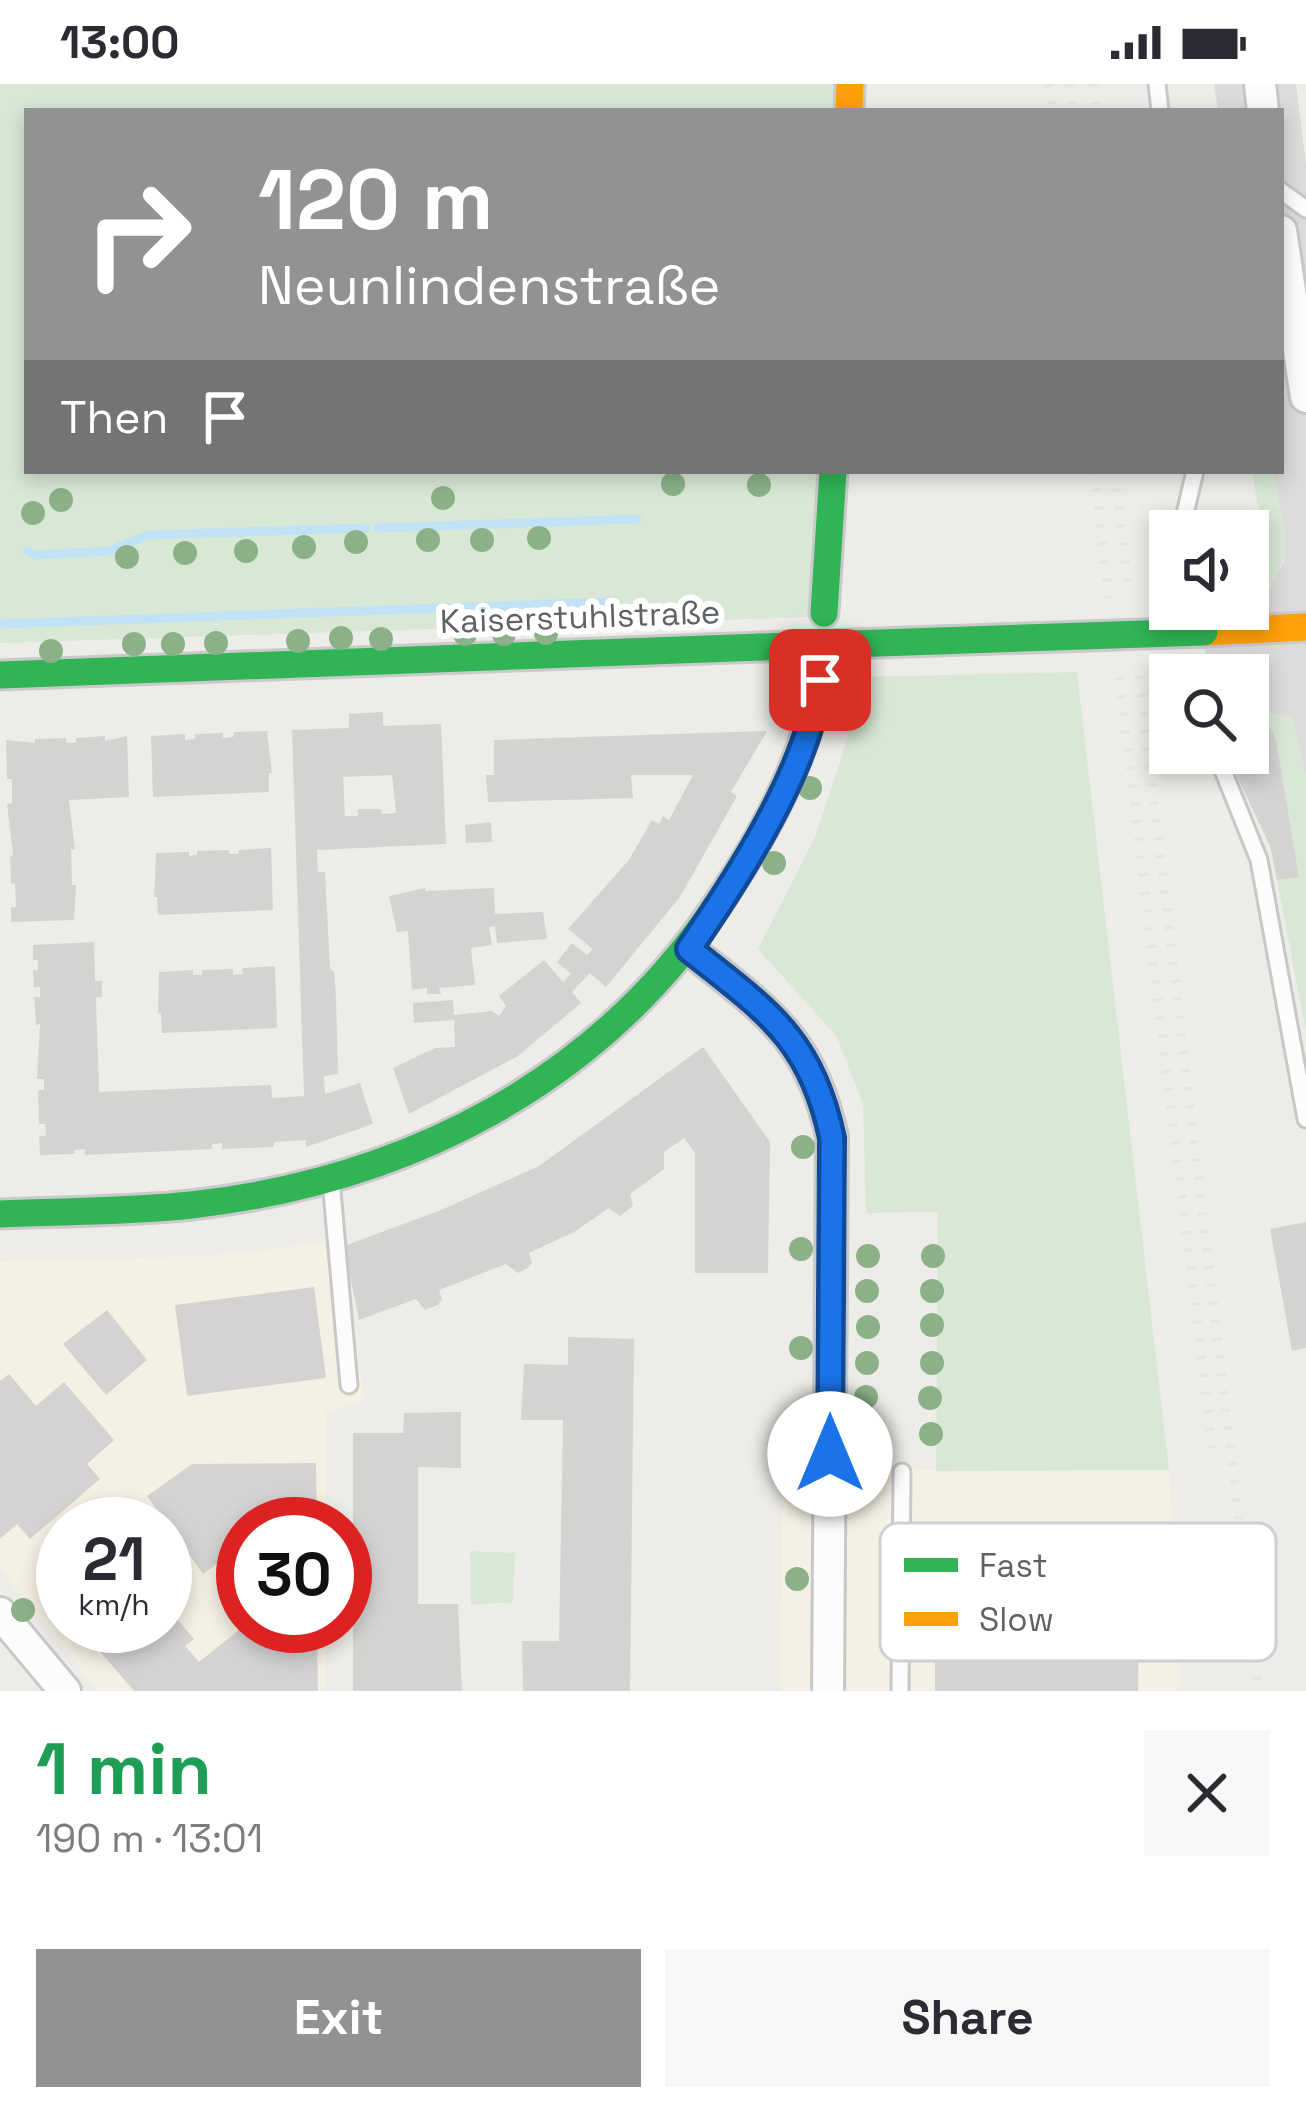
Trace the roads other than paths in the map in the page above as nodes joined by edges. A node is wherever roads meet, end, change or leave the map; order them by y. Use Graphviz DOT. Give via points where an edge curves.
graph roads {
  1 [pos="1284,251"];
  2 [pos="1306,397"];
  3 [pos="833,474"];
  4 [pos="1194,474"];
  5 [pos="1186,510"];
  6 [pos="824,614"];
  7 [pos="1306,627"];
  8 [pos="0,675"];
  9 [pos="820,680"];
  10 [pos="1224,774"];
  11 [pos="689,949"];
  12 [pos="1306,1119"];
  13 [pos="331,1180"];
  14 [pos="0,1214"];
  15 [pos="349,1385"];
  16 [pos="902,1472"];
  17 [pos="902,1523"];
  18 [pos="0,1613"];
  19 [pos="900,1661"];
  20 [pos="65,1691"];
  21 [pos="828,1691"];
  22 [pos="900,1691"];
  1 -- 2 [label="street"];
  3 -- 6 [label="street"];
  4 -- 5 [label="lane"];
  7 -- 8 [label="street, Kaiserstuhlstraße, bridge"];
  9 -- 11 [label="street" via="811,724 769,819"];
  10 -- 12 [label="lane" via="1259,860"];
  11 -- 13 [label="street" via="576,1063 462,1129"];
  11 -- 21 [label="street" via="772,1017 806,1058 832,1138"];
  13 -- 14 [label="street" via="214,1202"];
  13 -- 15 [label="lane"];
  16 -- 17 [label="lane"];
  18 -- 20 [label="street"];
  19 -- 22 [label="lane"];
}
